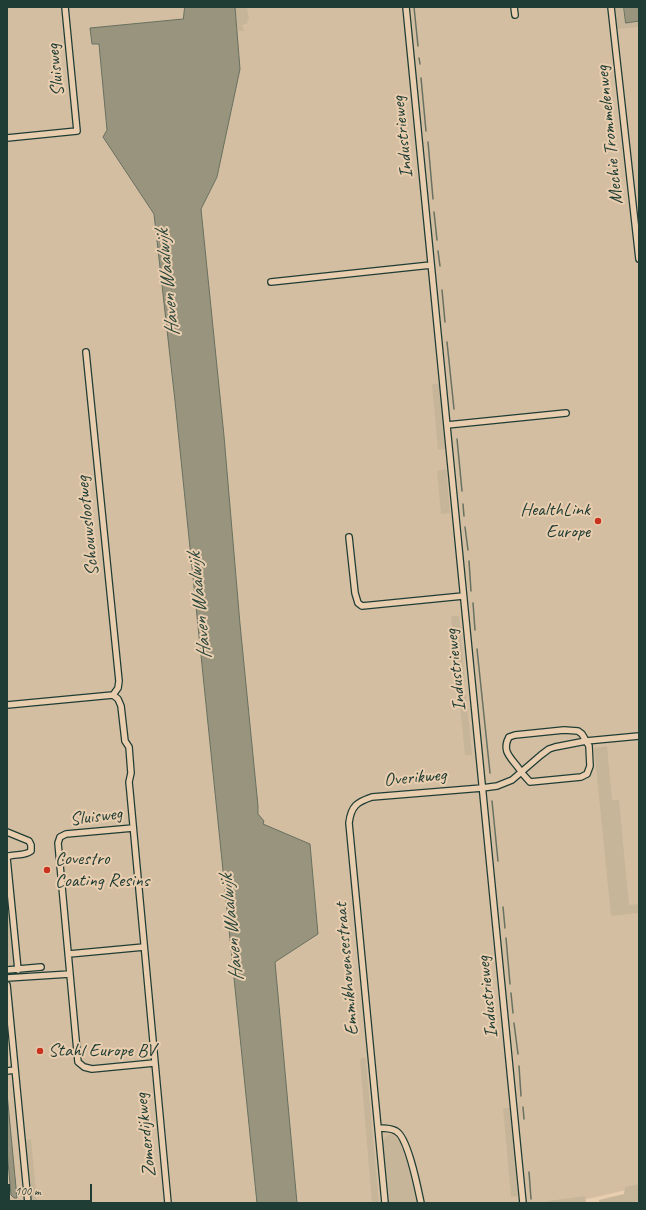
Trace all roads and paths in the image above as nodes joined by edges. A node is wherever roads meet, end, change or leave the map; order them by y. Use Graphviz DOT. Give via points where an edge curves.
graph roads {
  1 [pos="65,7"];
  2 [pos="406,7"];
  3 [pos="514,7"];
  4 [pos="611,7"];
  5 [pos="515,15"];
  6 [pos="7,138"];
  7 [pos="639,259"];
  8 [pos="431,265"];
  9 [pos="271,282"];
  10 [pos="86,352"];
  11 [pos="566,413"];
  12 [pos="447,425"];
  13 [pos="349,537"];
  14 [pos="463,596"];
  15 [pos="113,695"];
  16 [pos="7,705"];
  17 [pos="639,736"];
  18 [pos="586,740"];
  19 [pos="521,772"];
  20 [pos="482,788"];
  21 [pos="353,808"];
  22 [pos="133,828"];
  23 [pos="7,832"];
  24 [pos="144,948"];
  25 [pos="68,954"];
  26 [pos="41,967"];
  27 [pos="7,970"];
  28 [pos="18,970"];
  29 [pos="70,974"];
  30 [pos="7,978"];
  31 [pos="7,985"];
  32 [pos="154,1064"];
  33 [pos="15,1070"];
  34 [pos="7,1071"];
  35 [pos="378,1128"];
  36 [pos="28,1203"];
  37 [pos="168,1203"];
  38 [pos="385,1203"];
  39 [pos="421,1203"];
  40 [pos="524,1203"];
  1 -- 6 [label="street, Sluisweg" via="77,131"];
  2 -- 8 [label="street, Industrieweg"];
  3 -- 5 [label="street"];
  4 -- 7 [label="street, Mechie Trommelenweg"];
  8 -- 9 [label="street"];
  8 -- 12 [label="street, Industrieweg"];
  10 -- 15 [label="street, Schouwslootweg" via="119,681"];
  11 -- 12 [label="street"];
  12 -- 14 [label="street, Industrieweg"];
  13 -- 14 [label="street" via="355,593 358,603 362,606"];
  14 -- 20 [label="street, Industrieweg"];
  15 -- 16 [label="street"];
  15 -- 22 [label="street" via="121,706 125,741 129,747"];
  17 -- 18 [label="street"];
  18 -- 19 [label="street" via="549,749"];
  18 -- 19 [label="street" via="589,746 590,766 587,774 581,778 530,782"];
  18 -- 19 [label="street" via="578,731 564,730 509,737 506,743 508,755"];
  19 -- 20 [label="street" via="512,780"];
  20 -- 21 [label="street, Overikweg" via="372,797 359,801"];
  20 -- 40 [label="street, Industrieweg"];
  21 -- 35 [label="street, Emmikhovensestraat" via="349,823"];
  22 -- 24 [label="street, Sluisweg"];
  22 -- 25 [label="street, Sluisweg" via="66,834 60,837 58,843"];
  23 -- 28 [label="street" via="29,841 31,845 31,851 27,854 11,855 7,858"];
  24 -- 25 [label="street"];
  24 -- 32 [label="street, Sluisweg"];
  25 -- 29 [label="street, Sluisweg"];
  26 -- 28 [label="street"];
  27 -- 28 [label="street"];
  29 -- 30 [label="street"];
  29 -- 32 [label="street, Sluisweg" via="78,1062 92,1069"];
  31 -- 33 [label="street"];
  32 -- 37 [label="street, Zomerdijkweg"];
  33 -- 34 [label="street"];
  33 -- 36 [label="street"];
  35 -- 38 [label="street, Emmikhovensestraat"];
  35 -- 39 [label="street" via="397,1131 402,1138 408,1150"];
}
